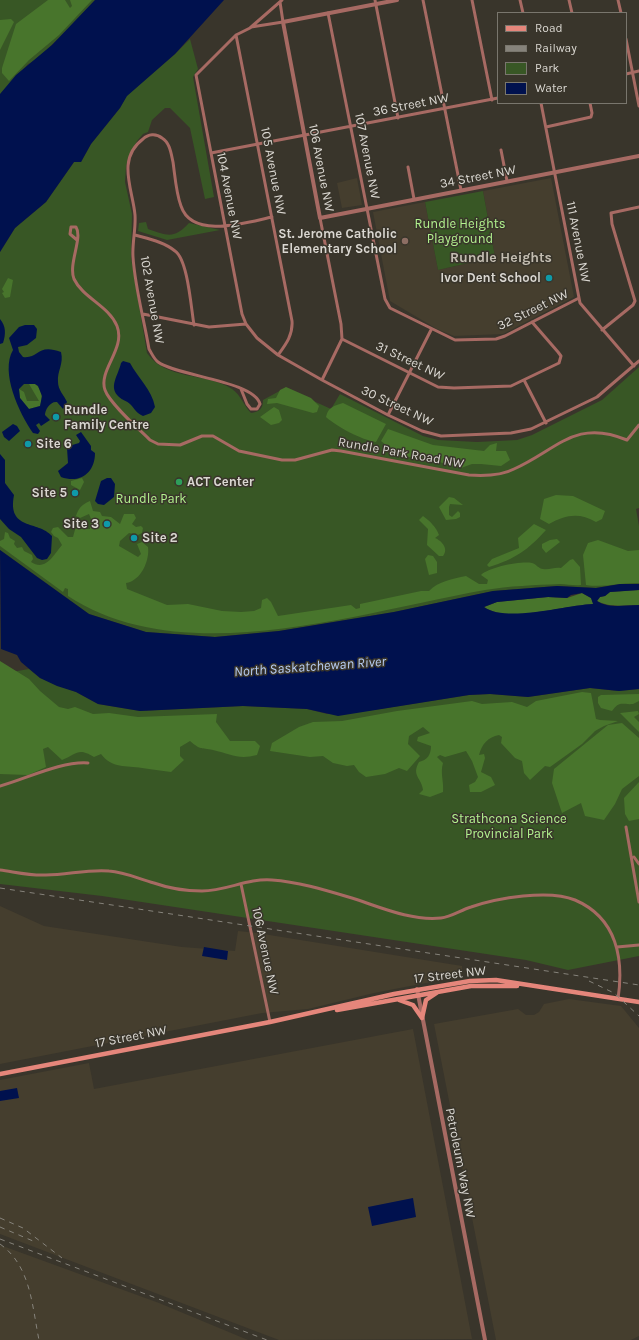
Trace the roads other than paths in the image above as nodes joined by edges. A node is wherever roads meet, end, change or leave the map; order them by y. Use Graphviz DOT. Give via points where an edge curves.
graph roads {
  1 [pos="397,0"];
  2 [pos="422,0"];
  3 [pos="472,0"];
  4 [pos="520,0"];
  5 [pos="570,0"];
  6 [pos="618,0"];
  7 [pos="281,1"];
  8 [pos="375,2"];
  9 [pos="523,12"];
  10 [pos="572,12"];
  11 [pos="621,12"];
  12 [pos="328,13"];
  13 [pos="283,22"];
  14 [pos="250,28"];
  15 [pos="236,35"];
  16 [pos="627,44"];
  17 [pos="639,71"];
  18 [pos="633,73"];
  19 [pos="627,74"];
  20 [pos="497,98"];
  21 [pos="492,100"];
  22 [pos="541,104"];
  23 [pos="590,104"];
  24 [pos="639,106"];
  25 [pos="444,109"];
  26 [pos="398,118"];
  27 [pos="351,127"];
  28 [pos="546,127"];
  29 [pos="305,136"];
  30 [pos="258,144"];
  31 [pos="501,150"];
  32 [pos="211,153"];
  33 [pos="639,156"];
  34 [pos="408,167"];
  35 [pos="555,172"];
  36 [pos="507,181"];
  37 [pos="461,190"];
  38 [pos="414,199"];
  39 [pos="639,207"];
  40 [pos="367,208"];
  41 [pos="272,217"];
  42 [pos="320,218"];
  43 [pos="224,227"];
  44 [pos="135,235"];
  45 [pos="77,240"];
  46 [pos="579,298"];
  47 [pos="386,303"];
  48 [pos="143,314"];
  49 [pos="532,322"];
  50 [pos="246,324"];
  51 [pos="194,325"];
  52 [pos="431,330"];
  53 [pos="602,330"];
  54 [pos="342,339"];
  55 [pos="278,355"];
  56 [pos="639,361"];
  57 [pos="634,366"];
  58 [pos="410,372"];
  59 [pos="322,380"];
  60 [pos="524,380"];
  61 [pos="241,389"];
  62 [pos="388,415"];
  63 [pos="546,422"];
  64 [pos="639,425"];
  65 [pos="88,764"];
  66 [pos="0,786"];
  67 [pos="626,827"];
  68 [pos="631,848"];
  69 [pos="639,864"];
  70 [pos="0,870"];
  71 [pos="241,884"];
  72 [pos="639,902"];
  73 [pos="639,945"];
  74 [pos="617,947"];
  75 [pos="539,987"];
  76 [pos="417,989"];
  77 [pos="441,991"];
  78 [pos="418,995"];
  79 [pos="396,999"];
  80 [pos="618,999"];
  81 [pos="639,1002"];
  82 [pos="313,1013"];
  83 [pos="422,1018"];
  84 [pos="270,1022"];
  85 [pos="0,1074"];
  86 [pos="485,1340"];
  1 -- 8 [label="street"];
  2 -- 25 [label="street"];
  3 -- 21 [label="street"];
  4 -- 9 [label="street"];
  5 -- 10 [label="street"];
  6 -- 11 [label="street"];
  7 -- 13 [label="street, 106 Avenue NW"];
  7 -- 14 [label="street"];
  8 -- 12 [label="street"];
  8 -- 26 [label="street"];
  12 -- 13 [label="street"];
  12 -- 27 [label="street, 107 Avenue NW"];
  13 -- 14 [label="street"];
  13 -- 29 [label="street, 106 Avenue NW"];
  14 -- 15 [label="street"];
  15 -- 30 [label="street, 105 Avenue NW"];
  15 -- 32 [label="street, 104 Avenue NW" via="196,75"];
  16 -- 18 [label="street"];
  17 -- 18 [label="street"];
  18 -- 19 [label="street"];
  18 -- 24 [label="street"];
  20 -- 21 [label="street, 36 Street NW"];
  21 -- 25 [label="street, 36 Street NW"];
  22 -- 28 [label="street, 111 Avenue NW"];
  23 -- 28 [label="street" via="591,117"];
  25 -- 26 [label="street, 36 Street NW"];
  25 -- 37 [label="street"];
  26 -- 27 [label="street, 36 Street NW"];
  27 -- 29 [label="street, 36 Street NW"];
  27 -- 40 [label="street, 107 Avenue NW"];
  28 -- 35 [label="street, 111 Avenue NW"];
  29 -- 30 [label="street, 36 Street NW"];
  29 -- 42 [label="street, 106 Avenue NW"];
  30 -- 32 [label="street, 36 Street NW"];
  30 -- 41 [label="street, 105 Avenue NW"];
  31 -- 36 [label="street"];
  32 -- 43 [label="street, 104 Avenue NW"];
  33 -- 35 [label="street, 34 Street NW"];
  34 -- 38 [label="street"];
  35 -- 36 [label="street, 34 Street NW"];
  35 -- 46 [label="street, 111 Avenue NW"];
  36 -- 37 [label="street, 34 Street NW"];
  37 -- 38 [label="street, 34 Street NW"];
  38 -- 40 [label="street, 34 Street NW"];
  39 -- 53 [label="street" via="611,213 635,301"];
  40 -- 42 [label="street, 34 Street NW"];
  40 -- 47 [label="street, 107 Avenue NW"];
  41 -- 43 [label="street"];
  41 -- 55 [label="street, 105 Avenue NW" via="292,326 288,341"];
  42 -- 54 [label="street, 106 Avenue NW"];
  43 -- 44 [label="street, 102 Avenue NW" via="199,223 190,219 182,210 171,151 167,142 154,135 140,140 128,168 128,182 135,214"];
  43 -- 50 [label="street, 104 Avenue NW"];
  44 -- 48 [label="street, 102 Avenue NW" via="133,257"];
  44 -- 51 [label="street" via="167,245 178,254 184,264"];
  45 -- 64 [label="street, Rundle Park Road NW" via="72,271 74,279 113,319 119,331 118,346 104,381 106,392 150,440 158,444 180,445 207,435 217,437 240,451 276,460 295,460 341,450 469,476 493,475 514,470 571,437 581,434 602,432 626,440"];
  46 -- 49 [label="street, 32 Street NW"];
  46 -- 53 [label="street, 111 Avenue NW" via="583,308"];
  47 -- 52 [label="street, 32 Street NW" via="392,310"];
  48 -- 51 [label="street"];
  48 -- 61 [label="street, 102 Avenue NW" via="150,349 156,361 166,367"];
  49 -- 52 [label="street, 32 Street NW" via="496,339 455,340"];
  49 -- 60 [label="street, 31 Street NW" via="558,352 560,359 556,365"];
  50 -- 51 [label="street" via="216,327"];
  50 -- 55 [label="street, 30 Street NW" via="263,344"];
  52 -- 58 [label="street"];
  53 -- 57 [label="street, 111 Avenue NW"];
  54 -- 58 [label="street, 31 Street NW"];
  54 -- 59 [label="street"];
  55 -- 59 [label="street, 30 Street NW"];
  56 -- 57 [label="street, 30 Street NW"];
  57 -- 63 [label="street, 30 Street NW" via="597,397"];
  58 -- 60 [label="street, 31 Street NW" via="445,389 511,386"];
  58 -- 62 [label="street"];
  59 -- 62 [label="street, 30 Street NW"];
  60 -- 63 [label="street"];
  61 -- 61 [label="street" via="259,399 257,409 251,409"];
  62 -- 63 [label="street, 30 Street NW" via="426,432 447,436 521,432"];
  65 -- 66 [label="street" via="72,764"];
  67 -- 68 [label="street"];
  68 -- 69 [label="street"];
  68 -- 72 [label="street"];
  70 -- 71 [label="street" via="45,875 91,870 109,871 162,886 202,891"];
  71 -- 74 [label="street" via="272,880 304,885 390,911 430,919 446,917 494,901 558,895 589,908 611,933"];
  71 -- 84 [label="street, 106 Avenue NW"];
  73 -- 74 [label="street"];
  74 -- 80 [label="street" via="621,973"];
  75 -- 76 [label="main road, 17 Street NW" via="496,980"];
  75 -- 77 [label="main road, 17 Street NW" via="478,986"];
  75 -- 80 [label="main road, 17 Street NW"];
  76 -- 78 [label="street, Petroleum Way NW"];
  76 -- 82 [label="main road, 17 Street NW"];
  77 -- 78 [label="main road, 17 Street NW"];
  77 -- 83 [label="main road" via="426,1000"];
  78 -- 79 [label="main road, 17 Street NW"];
  78 -- 83 [label="street, Petroleum Way NW"];
  79 -- 82 [label="main road, 17 Street NW"];
  79 -- 83 [label="main road" via="413,1005"];
  80 -- 81 [label="main road, 17 Street NW"];
  82 -- 84 [label="main road, 17 Street NW"];
  83 -- 86 [label="street, Petroleum Way NW"];
  84 -- 85 [label="main road, 17 Street NW"];
}
